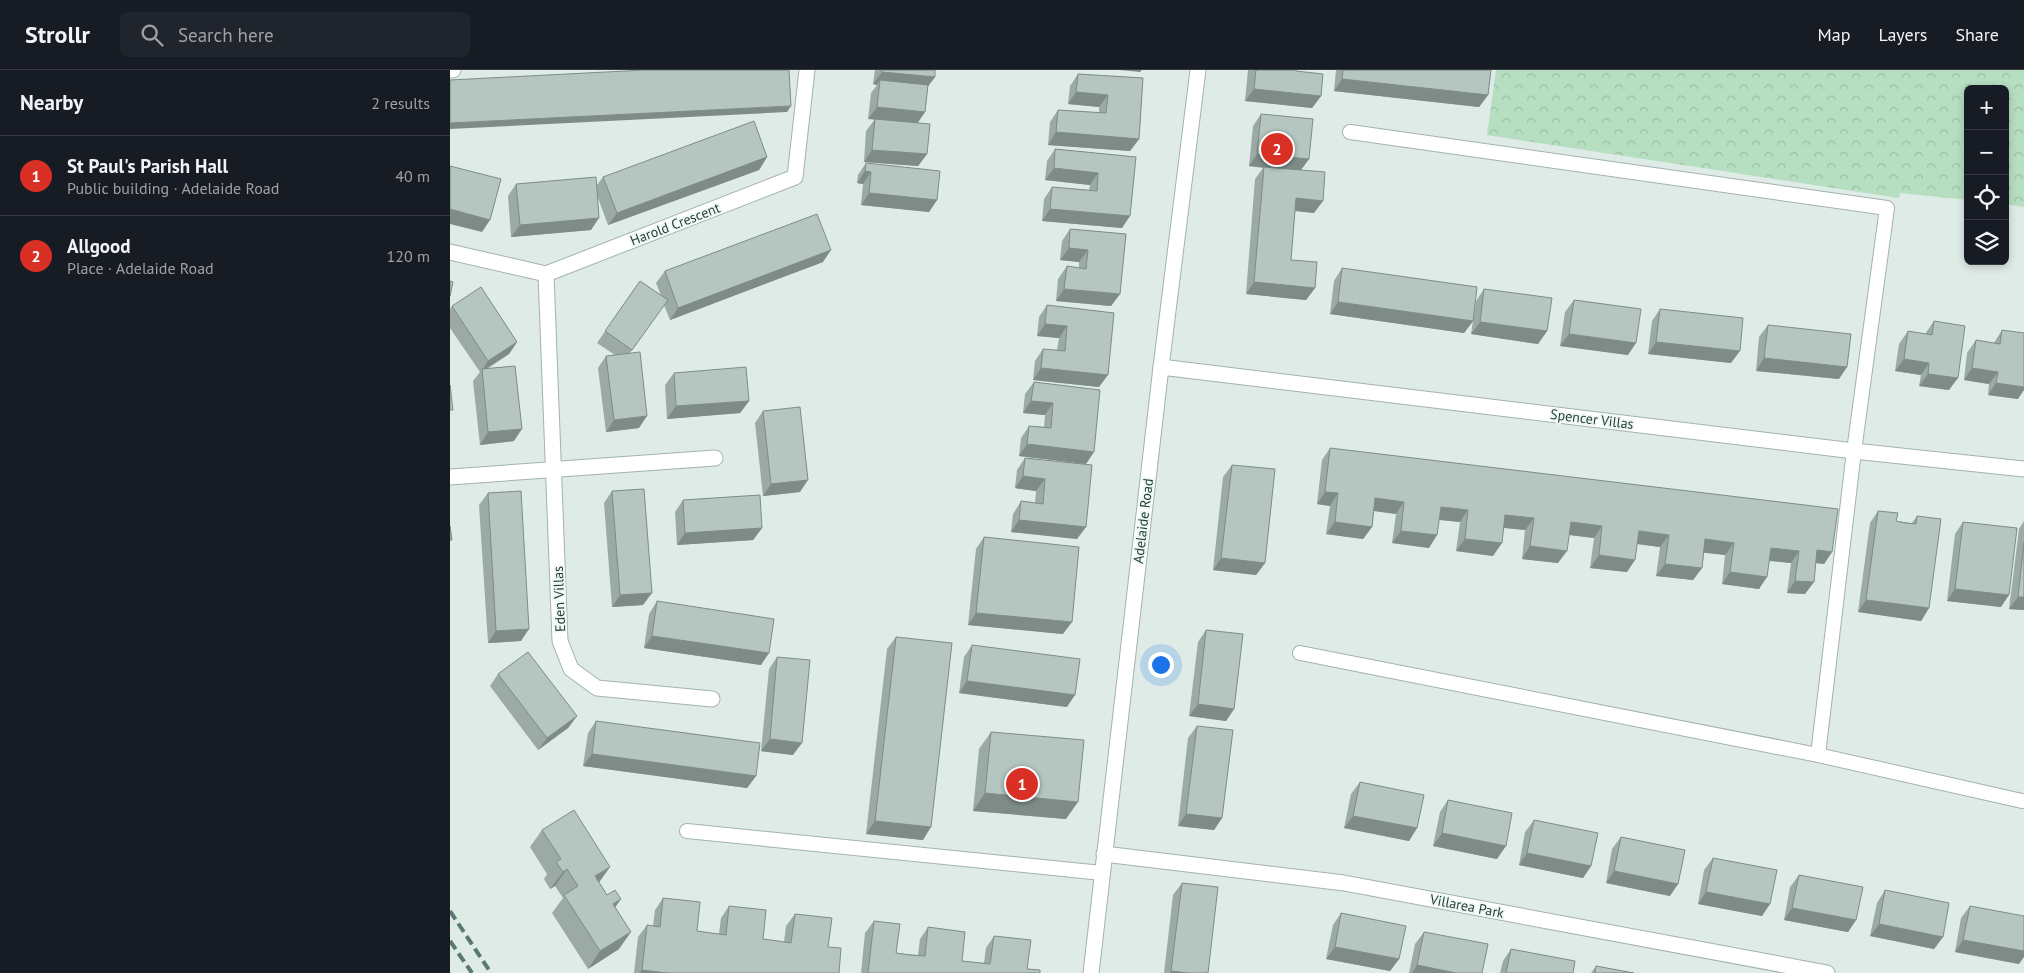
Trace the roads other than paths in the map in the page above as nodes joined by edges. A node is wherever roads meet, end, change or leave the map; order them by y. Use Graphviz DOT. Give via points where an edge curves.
graph roads {
  1 [pos="807,70"];
  2 [pos="1198,70"];
  3 [pos="1350,132"];
  4 [pos="450,252"];
  5 [pos="546,274"];
  6 [pos="1161,367"];
  7 [pos="1854,451"];
  8 [pos="715,458"];
  9 [pos="2024,469"];
  10 [pos="554,470"];
  11 [pos="450,478"];
  12 [pos="1300,653"];
  13 [pos="712,699"];
  14 [pos="1818,755"];
  15 [pos="2022,801"];
  16 [pos="687,831"];
  17 [pos="1104,854"];
  18 [pos="1102,873"];
  19 [pos="1091,973"];
  20 [pos="1827,973"];
  1 -- 5 [label="street, Harold Crescent" via="795,177"];
  2 -- 6 [label="street, Adelaide Road"];
  3 -- 7 [label="lane" via="1887,208"];
  4 -- 5 [label="street"];
  5 -- 10 [label="street, Eden Villas"];
  6 -- 7 [label="street, Spencer Villas"];
  6 -- 17 [label="street, Adelaide Road"];
  7 -- 9 [label="street, Spencer Villas"];
  7 -- 14 [label="lane"];
  8 -- 10 [label="street"];
  10 -- 11 [label="street"];
  10 -- 13 [label="street, Eden Villas" via="560,641 571,669 597,688"];
  12 -- 14 [label="lane"];
  14 -- 15 [label="lane"];
  16 -- 18 [label="lane"];
  17 -- 18 [label="street, Adelaide Road"];
  17 -- 20 [label="street, Villarea Park" via="1344,883"];
  18 -- 19 [label="street, Adelaide Road"];
}
